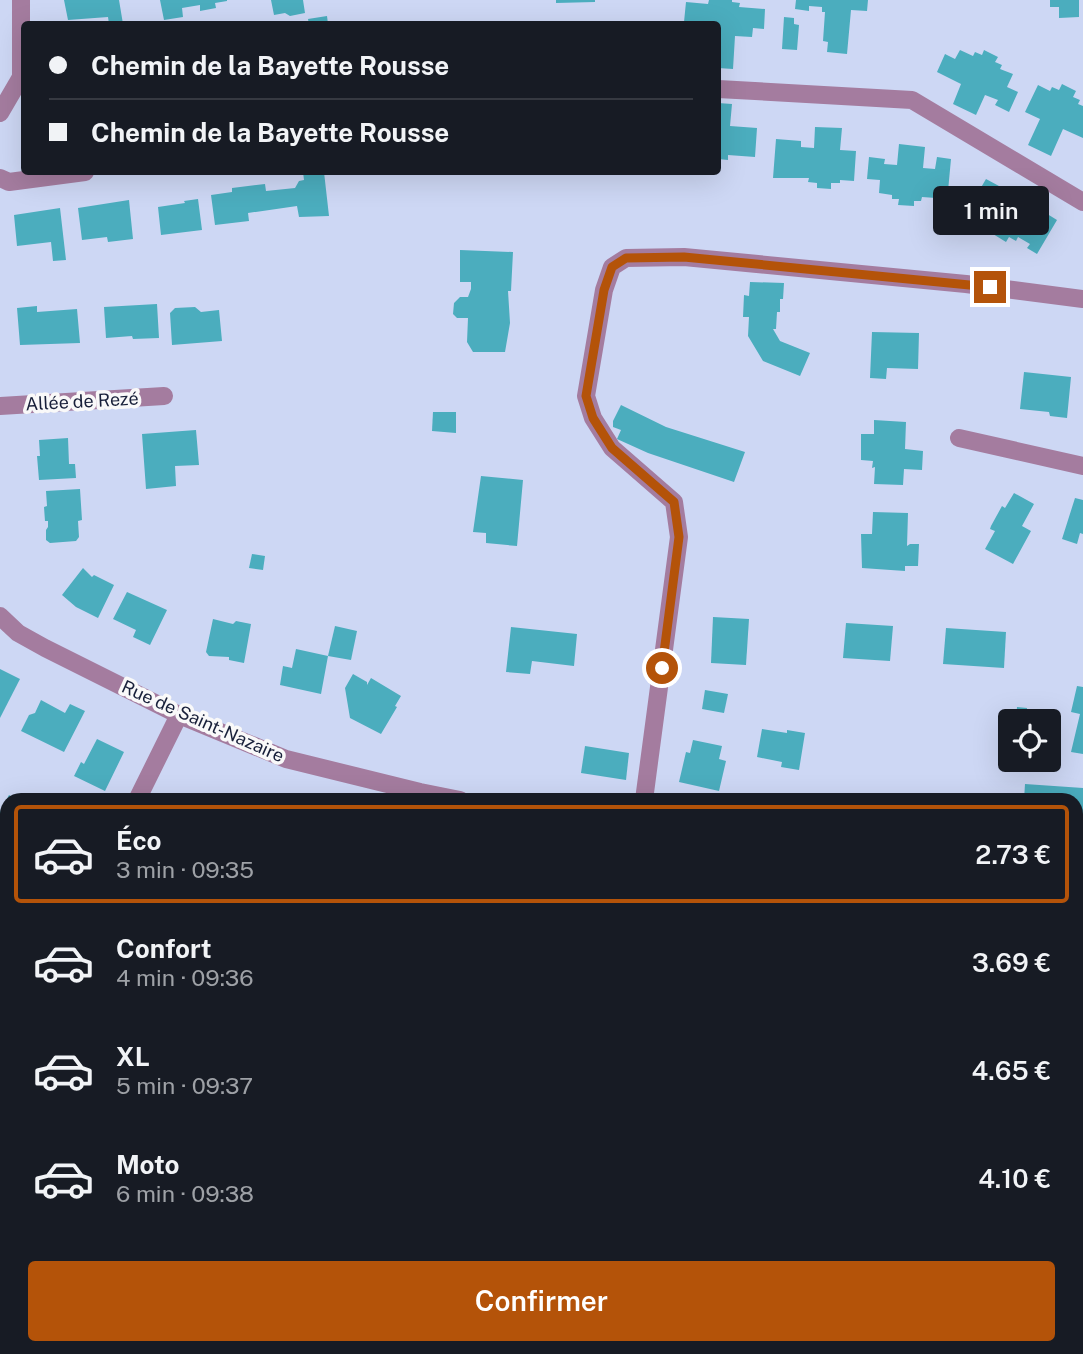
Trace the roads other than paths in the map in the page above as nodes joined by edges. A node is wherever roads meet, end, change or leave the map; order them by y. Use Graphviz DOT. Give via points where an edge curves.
graph roads {
  1 [pos="21,0"];
  2 [pos="721,89"];
  3 [pos="0,113"];
  4 [pos="60,175"];
  5 [pos="0,178"];
  6 [pos="1083,202"];
  7 [pos="1083,299"];
  8 [pos="164,396"];
  9 [pos="0,406"];
  10 [pos="959,438"];
  11 [pos="1083,466"];
  12 [pos="0,617"];
  13 [pos="179,715"];
  14 [pos="140,793"];
  15 [pos="424,793"];
  16 [pos="645,793"];
  1 -- 3 [label="street" via="21,77"];
  2 -- 6 [label="street" via="912,100"];
  4 -- 5 [label="street"];
  7 -- 16 [label="street" via="684,257 626,258 612,267 586,396 593,418 612,448 674,502 679,537"];
  8 -- 9 [label="street, Allée de Rezé"];
  10 -- 11 [label="street"];
  12 -- 13 [label="street, Rue de Saint-Nazaire" via="44,648"];
  13 -- 14 [label="street"];
  13 -- 15 [label="street, Rue de Saint-Nazaire" via="286,759"];
}
